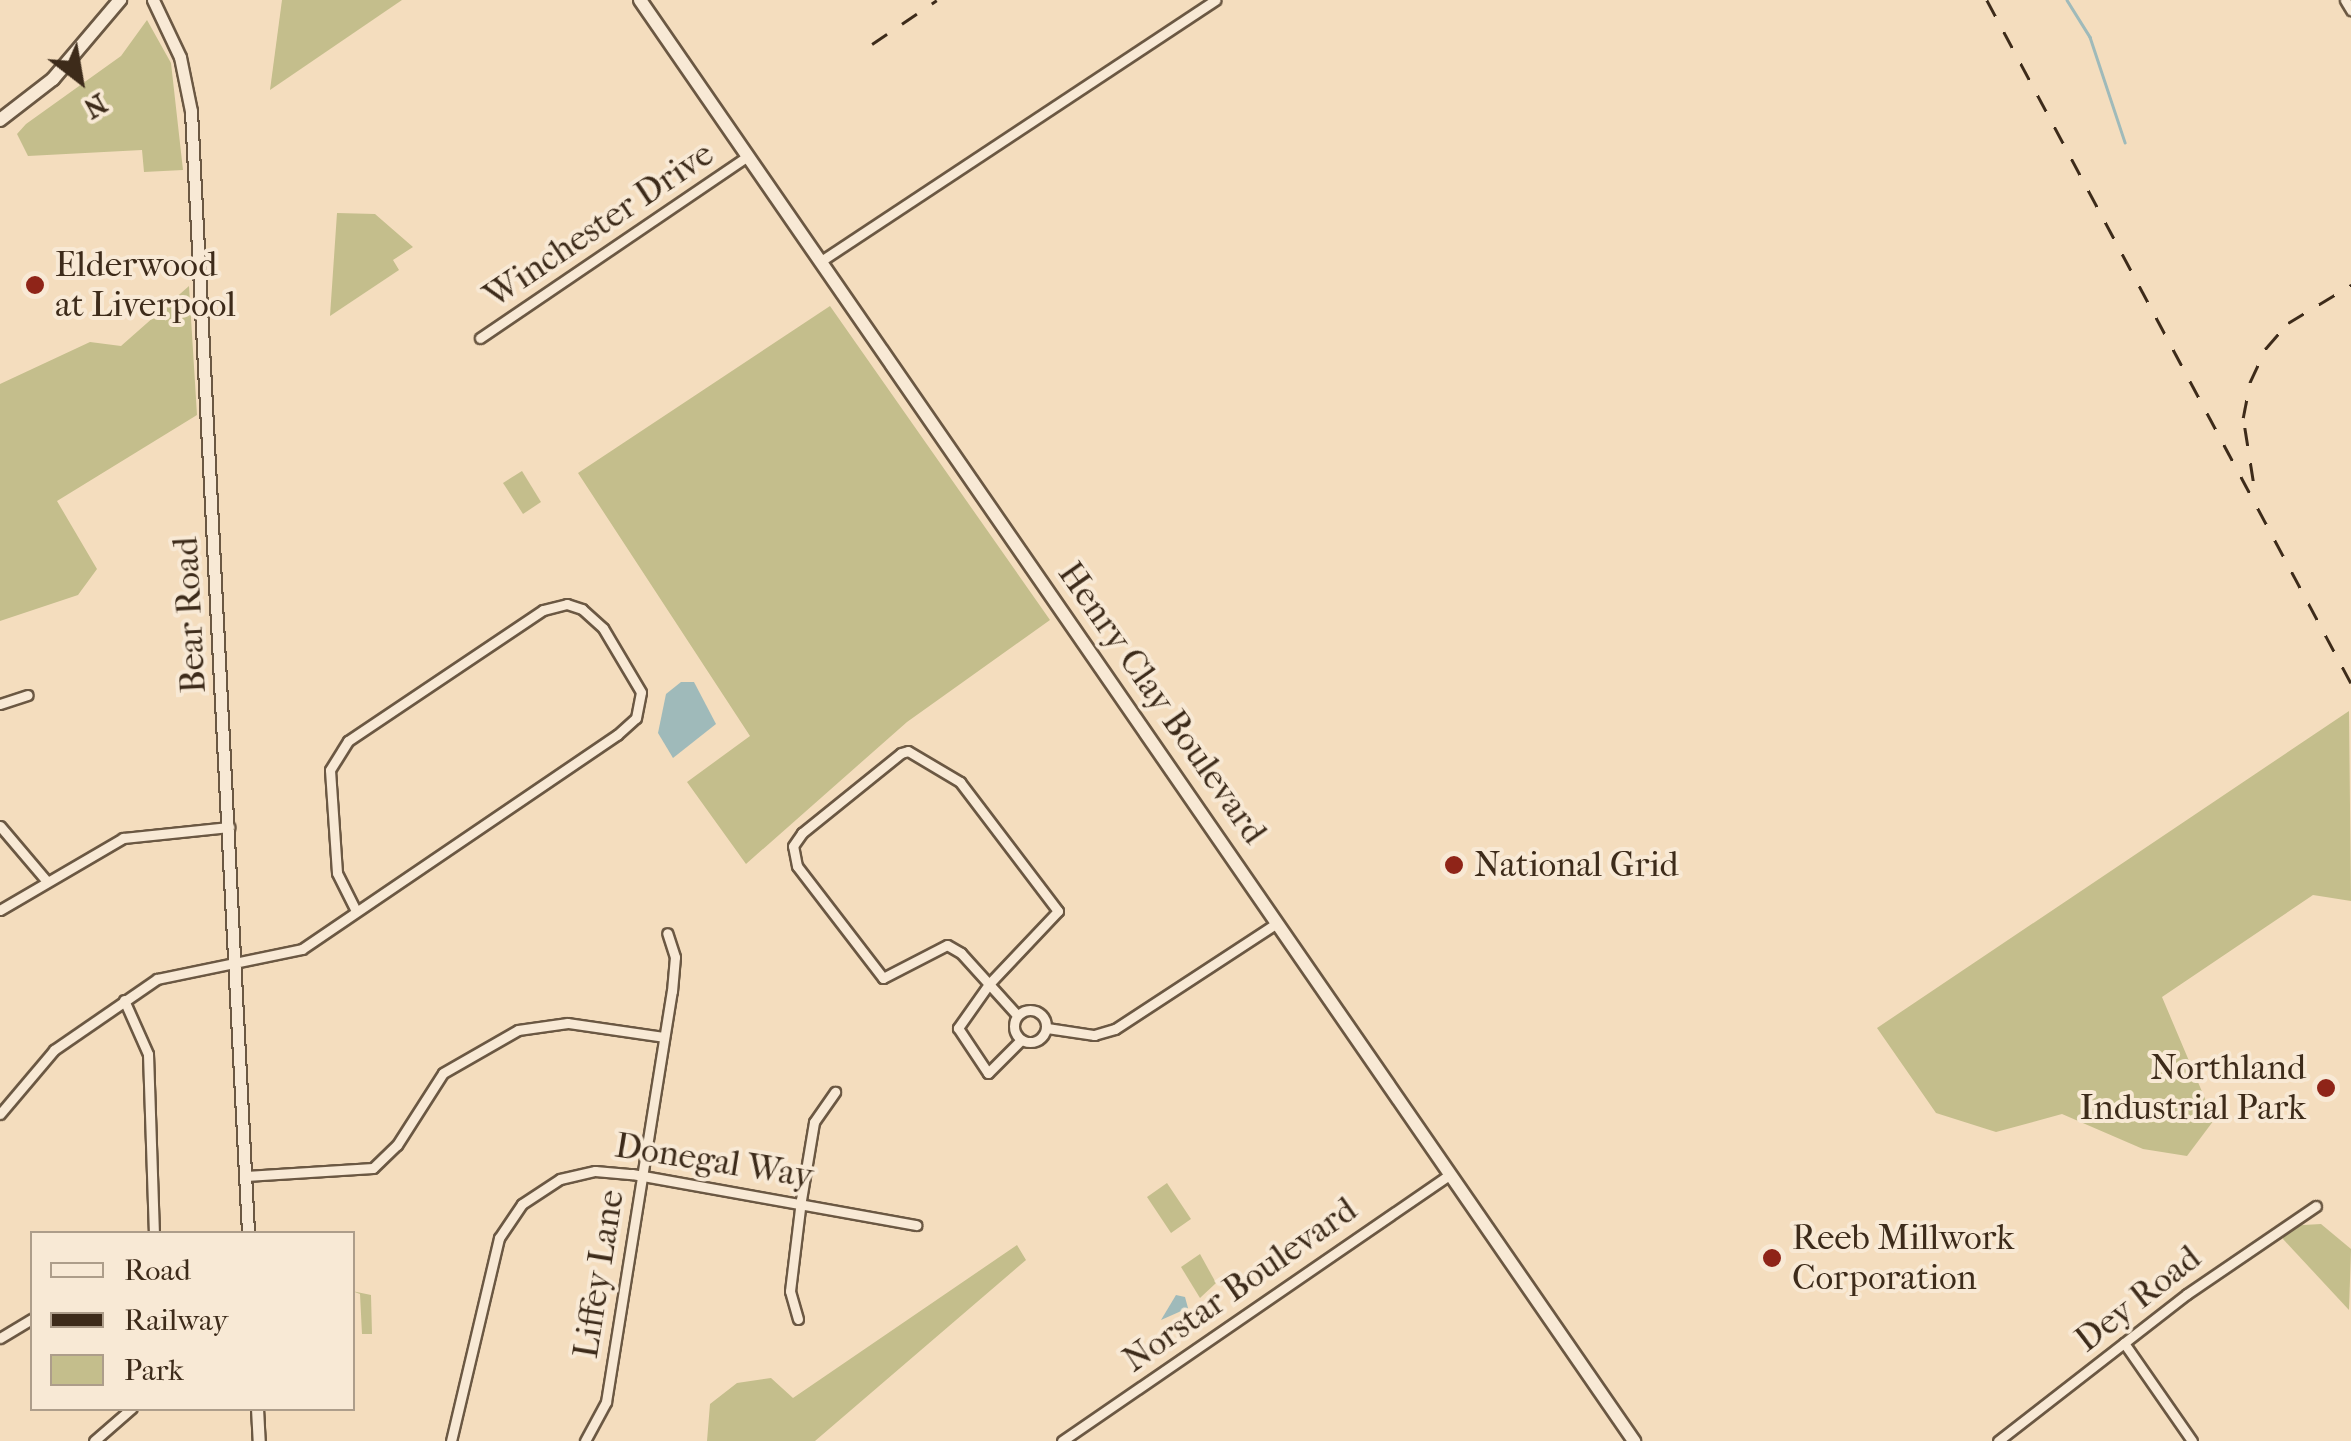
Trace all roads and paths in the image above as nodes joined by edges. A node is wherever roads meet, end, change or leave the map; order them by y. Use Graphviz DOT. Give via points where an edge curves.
graph roads {
  1 [pos="120,0"];
  2 [pos="154,0"];
  3 [pos="640,0"];
  4 [pos="1215,0"];
  5 [pos="2344,0"];
  6 [pos="2351,10"];
  7 [pos="0,120"];
  8 [pos="748,156"];
  9 [pos="821,261"];
  10 [pos="480,338"];
  11 [pos="28,696"];
  12 [pos="0,704"];
  13 [pos="0,826"];
  14 [pos="228,828"];
  15 [pos="45,879"];
  16 [pos="0,910"];
  17 [pos="356,911"];
  18 [pos="1277,923"];
  19 [pos="667,933"];
  20 [pos="236,961"];
  21 [pos="989,984"];
  22 [pos="124,1000"];
  23 [pos="1018,1016"];
  24 [pos="1047,1028"];
  25 [pos="664,1037"];
  26 [pos="1021,1040"];
  27 [pos="835,1092"];
  28 [pos="0,1114"];
  29 [pos="1450,1174"];
  30 [pos="246,1176"];
  31 [pos="642,1176"];
  32 [pos="802,1200"];
  33 [pos="2316,1206"];
  34 [pos="916,1226"];
  35 [pos="154,1231"];
  36 [pos="248,1231"];
  37 [pos="798,1318"];
  38 [pos="30,1320"];
  39 [pos="0,1338"];
  40 [pos="2124,1343"];
  41 [pos="129,1411"];
  42 [pos="258,1411"];
  43 [pos="1629,1439"];
  44 [pos="94,1441"];
  45 [pos="259,1441"];
  46 [pos="451,1441"];
  47 [pos="586,1441"];
  48 [pos="1062,1441"];
  49 [pos="1998,1441"];
  50 [pos="2192,1441"];
  1 -- 7 [label="main road" via="53,79"];
  2 -- 14 [label="street, Bear Road" via="180,57 191,110"];
  3 -- 8 [label="main road, Henry Clay Boulevard"];
  4 -- 9 [label="street"];
  5 -- 6 [label="street"];
  8 -- 9 [label="main road, Henry Clay Boulevard"];
  8 -- 10 [label="street, Winchester Drive"];
  9 -- 18 [label="main road, Henry Clay Boulevard"];
  11 -- 12 [label="street"];
  13 -- 15 [label="street"];
  14 -- 15 [label="street" via="123,838"];
  14 -- 20 [label="street, Bear Road"];
  15 -- 16 [label="street"];
  17 -- 17 [label="street" via="337,874 330,770 348,742 543,610 567,604 582,609 603,628 641,692 636,718"];
  17 -- 20 [label="street" via="302,949"];
  18 -- 24 [label="street" via="1114,1029 1094,1034"];
  18 -- 29 [label="main road, Henry Clay Boulevard"];
  19 -- 25 [label="street, Liffey Lane" via="675,957"];
  20 -- 22 [label="street" via="180,969"];
  20 -- 30 [label="street, Bear Road"];
  21 -- 21 [label="street" via="946,945 882,978 798,866 793,846 802,832 901,753 960,782 1058,911"];
  21 -- 23 [label="street"];
  21 -- 26 [label="street" via="958,1028 988,1073"];
  22 -- 28 [label="street" via="54,1050"];
  22 -- 35 [label="street" via="148,1054"];
  23 -- 24 [label="street" via="1034,1010"];
  23 -- 26 [label="street" via="1014,1026"];
  24 -- 26 [label="street" via="1037,1041"];
  25 -- 30 [label="street" via="568,1023 518,1030 443,1073 397,1145 373,1168"];
  25 -- 31 [label="street, Liffey Lane"];
  27 -- 32 [label="street" via="814,1122"];
  29 -- 43 [label="main road, Henry Clay Boulevard"];
  29 -- 48 [label="street, Norstar Boulevard"];
  30 -- 36 [label="street, Bear Road"];
  31 -- 32 [label="street, Donegal Way"];
  31 -- 46 [label="street, Donegal Way" via="595,1170 560,1178 536,1191 508,1222 496,1246"];
  31 -- 47 [label="street, Liffey Lane" via="606,1402"];
  32 -- 34 [label="street, Donegal Way"];
  32 -- 37 [label="street" via="790,1290"];
  33 -- 40 [label="street, Dey Road"];
  38 -- 39 [label="street"];
  40 -- 49 [label="street, Dey Road"];
  40 -- 50 [label="street"];
  41 -- 44 [label="street"];
  42 -- 45 [label="street"];
}
